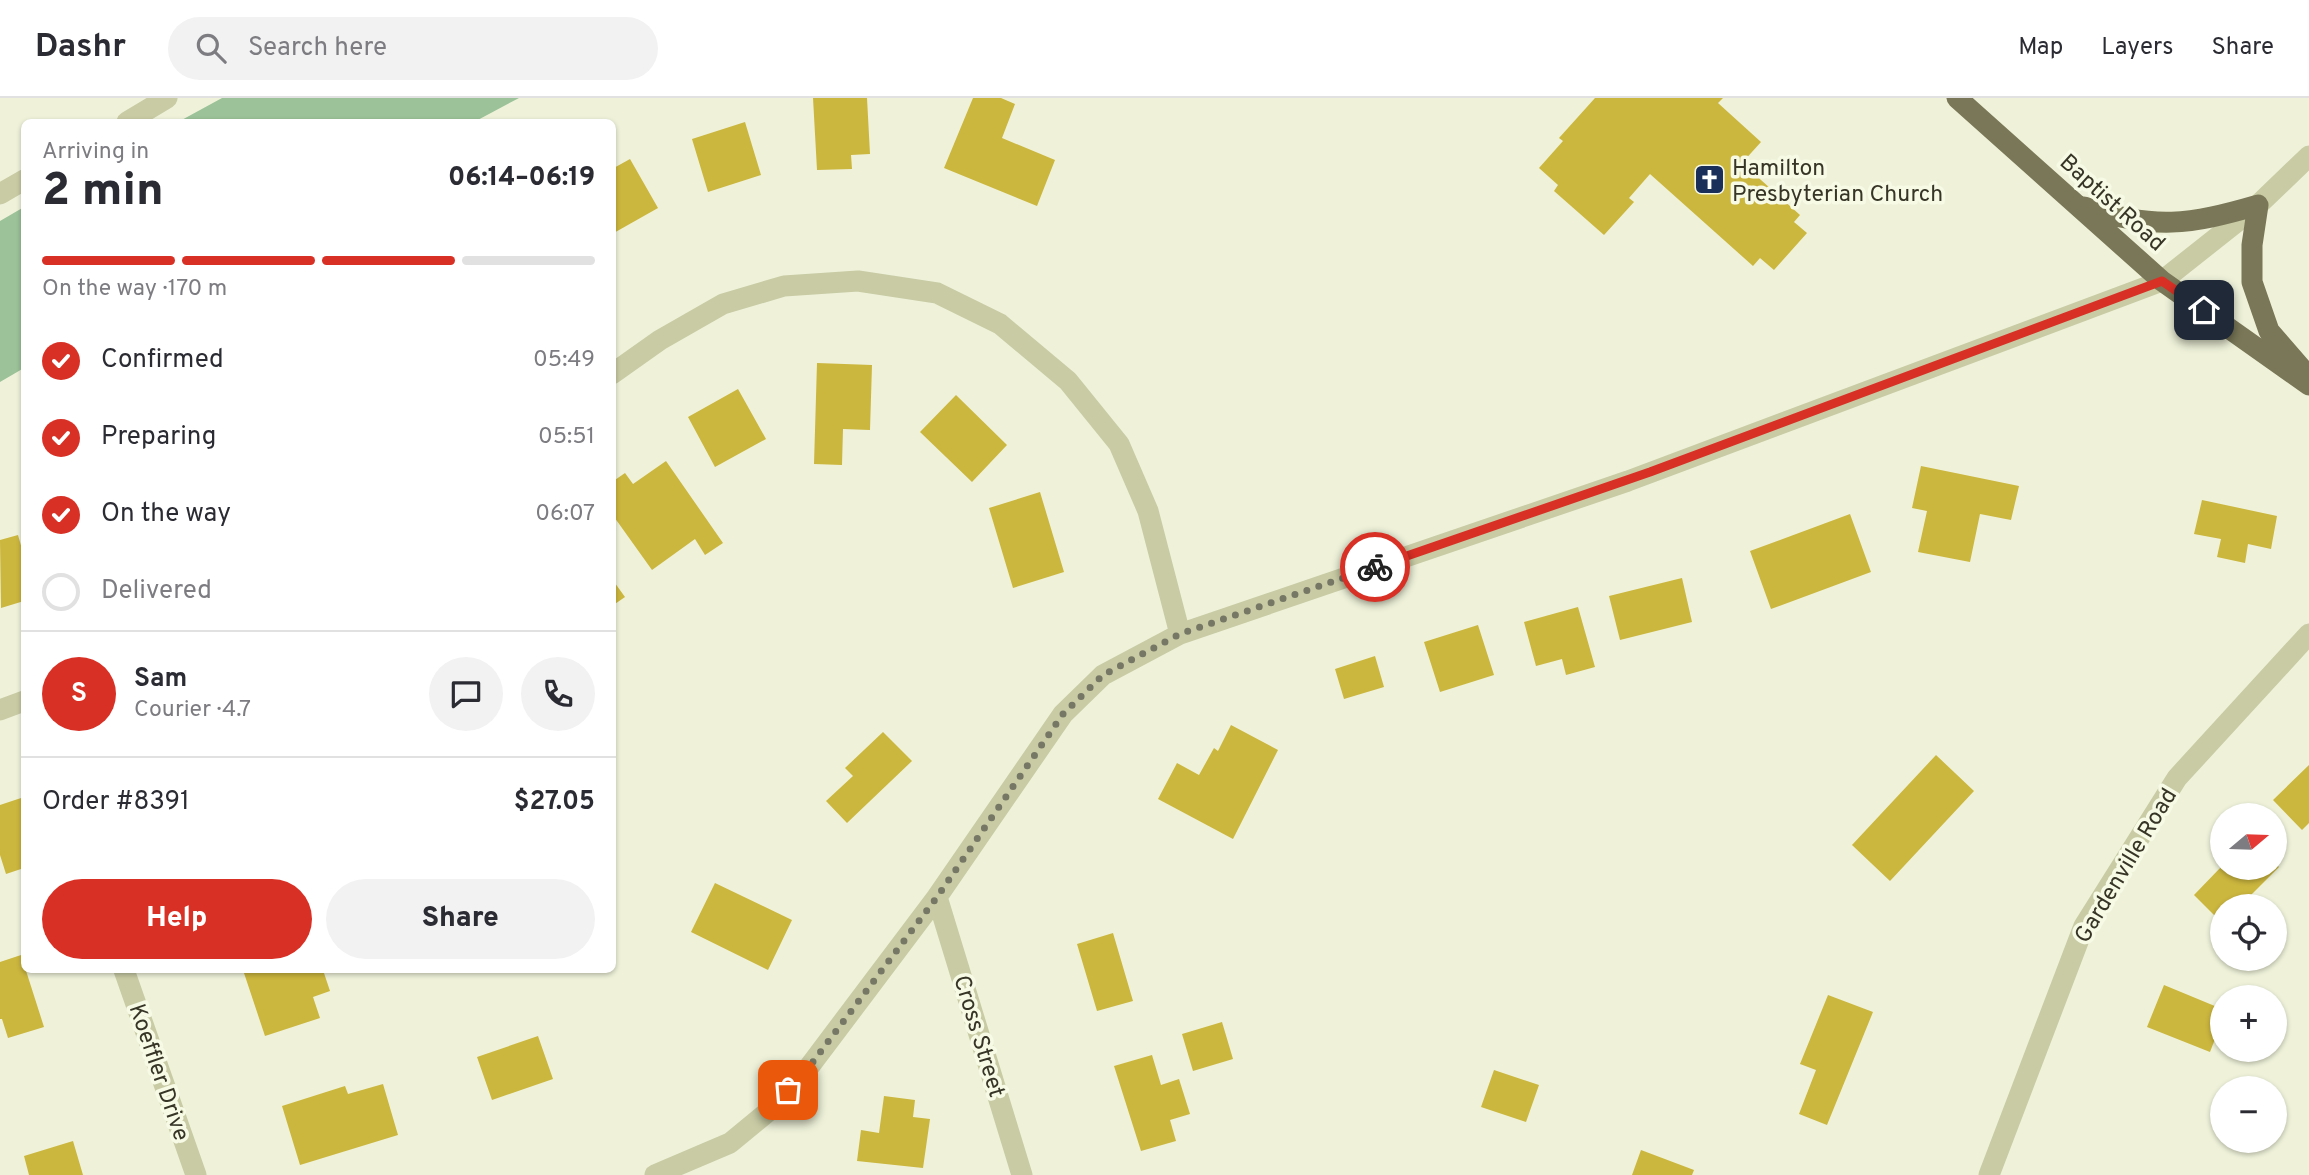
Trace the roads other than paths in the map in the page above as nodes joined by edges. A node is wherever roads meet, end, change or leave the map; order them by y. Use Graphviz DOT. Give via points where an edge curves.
graph roads {
  1 [pos="167,98"];
  2 [pos="1957,98"];
  3 [pos="132,119"];
  4 [pos="2309,156"];
  5 [pos="21,182"];
  6 [pos="0,194"];
  7 [pos="2076,204"];
  8 [pos="2258,205"];
  9 [pos="2162,281"];
  10 [pos="616,371"];
  11 [pos="2309,377"];
  12 [pos="2309,385"];
  13 [pos="1180,634"];
  14 [pos="2309,634"];
  15 [pos="21,702"];
  16 [pos="0,710"];
  17 [pos="937,897"];
  18 [pos="125,973"];
  19 [pos="196,1175"];
  20 [pos="655,1175"];
  21 [pos="1022,1175"];
  22 [pos="1990,1175"];
  1 -- 3 [label="street"];
  2 -- 7 [label="main road, Baptist Road"];
  4 -- 8 [label="street"];
  5 -- 6 [label="street"];
  7 -- 8 [label="main road" via="2155,224 2206,220"];
  7 -- 9 [label="main road, Baptist Road"];
  8 -- 9 [label="street"];
  8 -- 11 [label="main road" via="2252,282 2269,331"];
  9 -- 12 [label="main road, Baptist Road"];
  9 -- 13 [label="street" via="1639,477"];
  10 -- 13 [label="street" via="723,304 784,286 858,281 937,293 1000,324 1068,381 1119,444 1148,511"];
  13 -- 17 [label="street" via="1103,675 1063,714"];
  14 -- 22 [label="street, Gardenville Road" via="2177,778 2084,926"];
  15 -- 16 [label="street"];
  17 -- 20 [label="street" via="806,1071 769,1110 730,1143"];
  17 -- 21 [label="street, Cross Street"];
  18 -- 19 [label="street, Koeffler Drive"];
}
